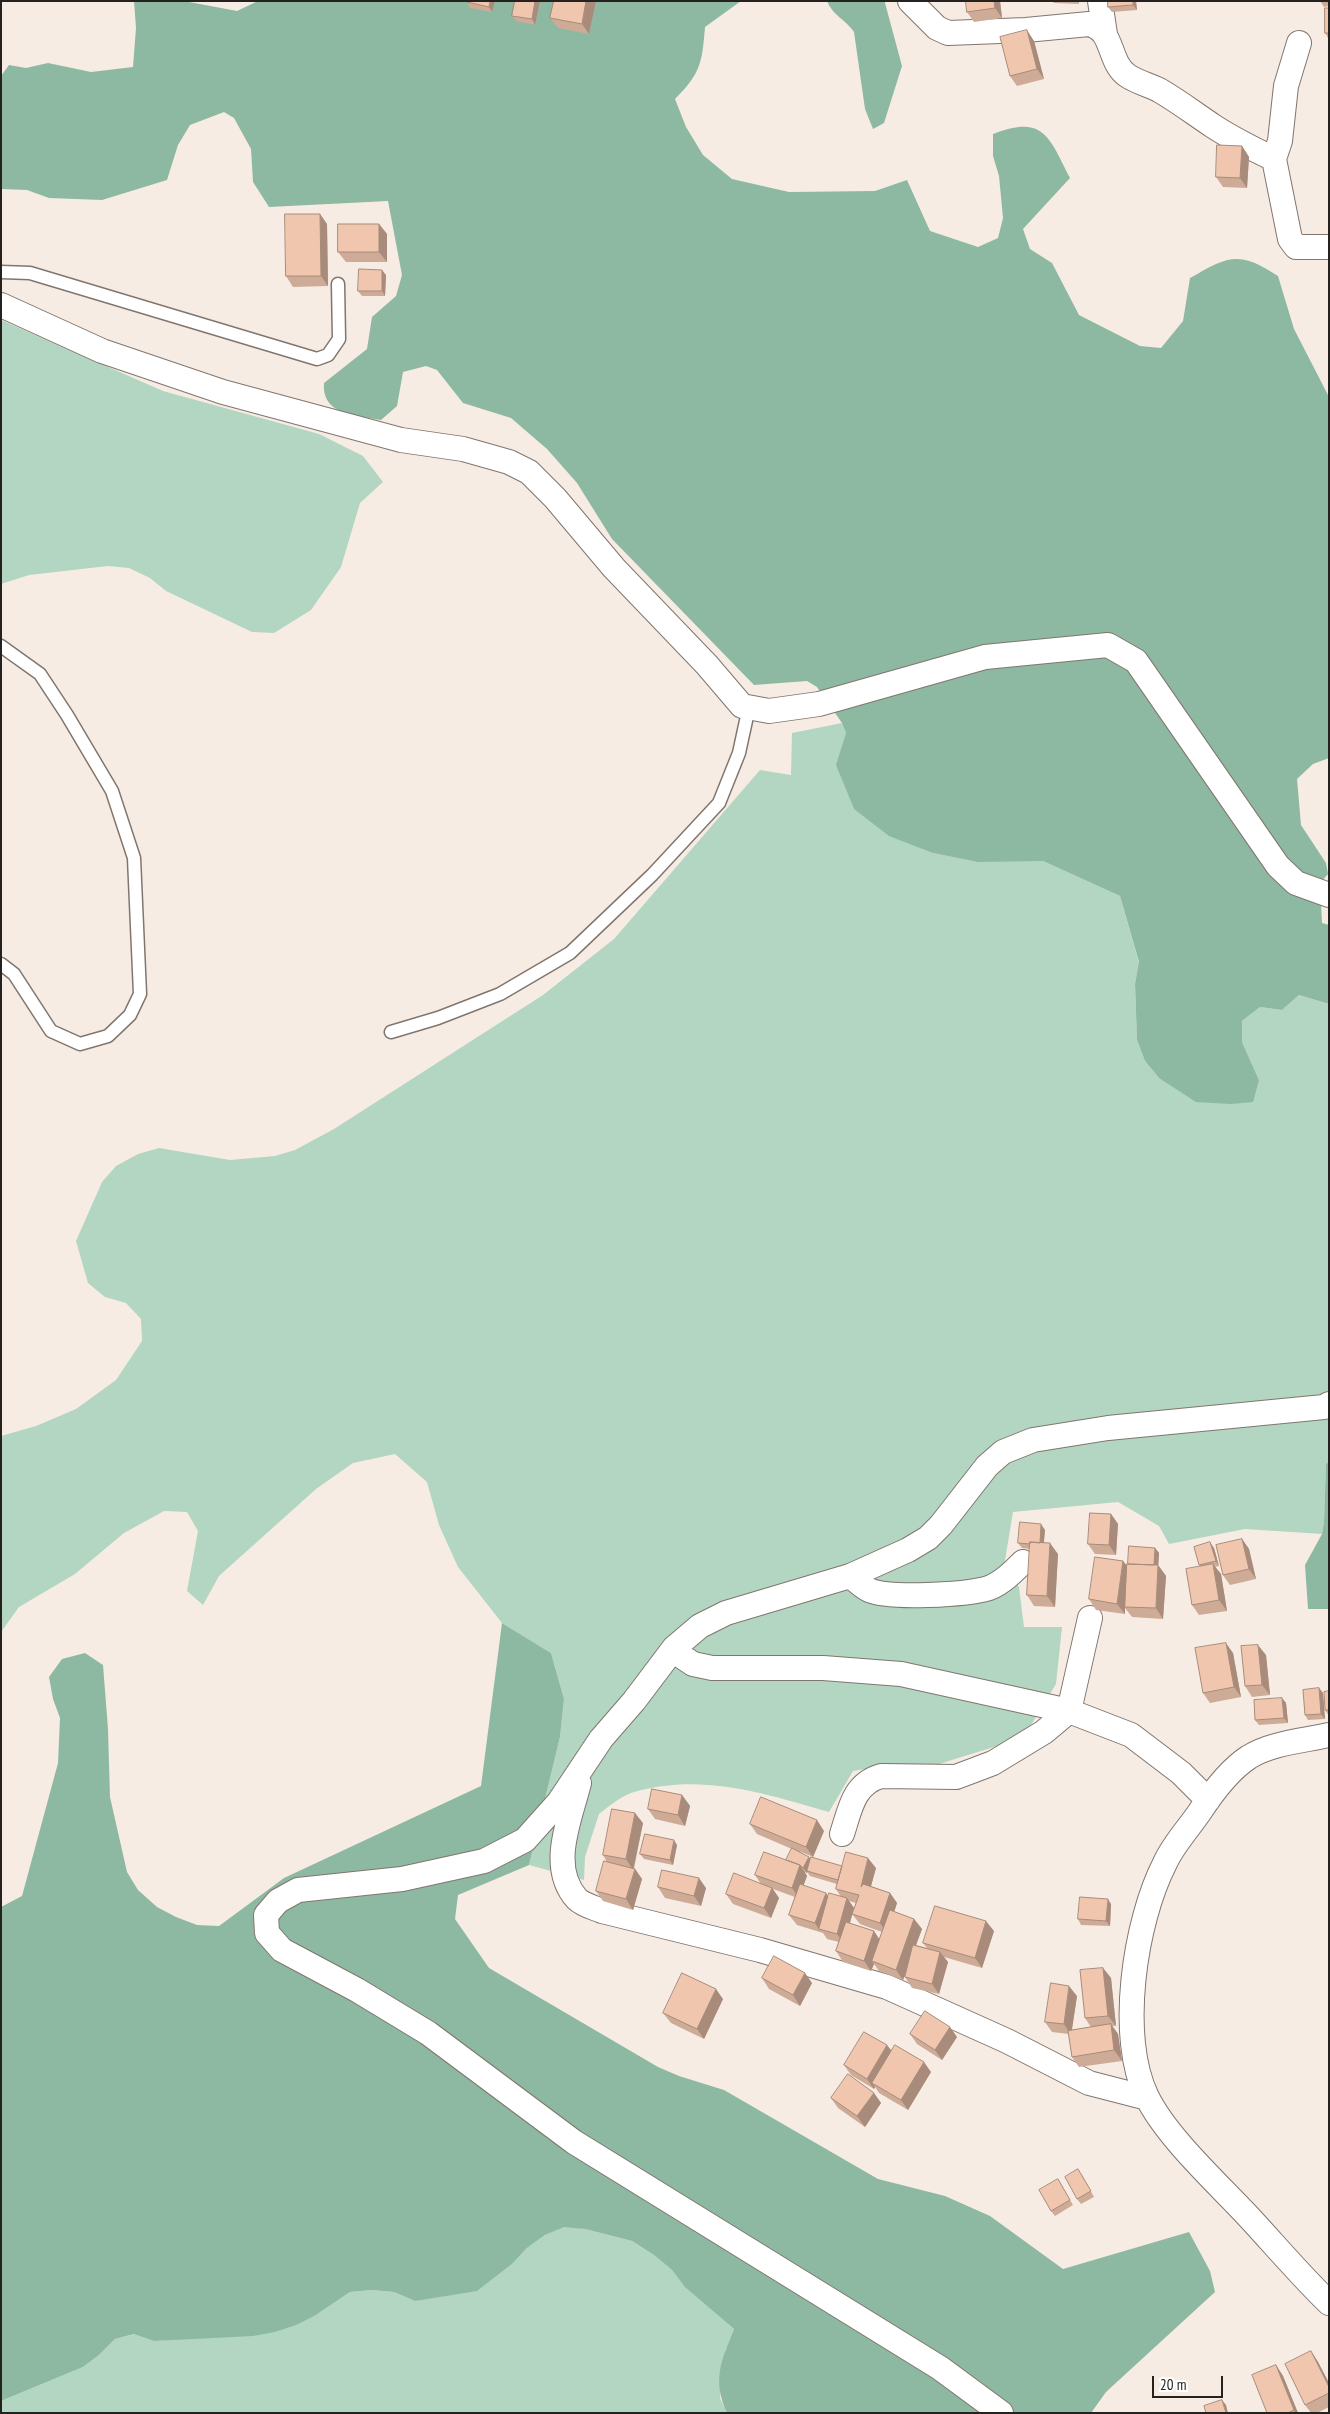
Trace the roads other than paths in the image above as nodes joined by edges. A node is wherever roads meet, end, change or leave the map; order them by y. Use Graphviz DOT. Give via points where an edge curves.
graph roads {
  1 [pos="910,1"];
  2 [pos="1100,1"];
  3 [pos="1105,34"];
  4 [pos="1299,43"];
  5 [pos="1274,159"];
  6 [pos="1329,246"];
  7 [pos="1,272"];
  8 [pos="338,284"];
  9 [pos="1,305"];
  10 [pos="1,646"];
  11 [pos="749,707"];
  12 [pos="1329,895"];
  13 [pos="1,964"];
  14 [pos="391,1032"];
  15 [pos="1329,1404"];
  16 [pos="1023,1562"];
  17 [pos="850,1576"];
  18 [pos="1090,1618"];
  19 [pos="674,1648"];
  20 [pos="1069,1711"];
  21 [pos="1329,1736"];
  22 [pos="583,1765"];
  23 [pos="1208,1800"];
  24 [pos="842,1834"];
  25 [pos="1147,2098"];
  26 [pos="1329,2303"];
  27 [pos="1001,2413"];
  1 -- 3 [label="street" via="941,31 948,33 1089,24"];
  2 -- 3 [label="street"];
  3 -- 5 [label="street" via="1122,71 1242,144"];
  4 -- 5 [label="street" via="1286,86 1280,141"];
  5 -- 6 [label="street" via="1290,239 1296,247"];
  7 -- 8 [label="lane" via="30,273 317,359 328,355 339,339"];
  9 -- 11 [label="street" via="102,351 223,392 401,440 472,452 509,462 529,472 742,706"];
  10 -- 13 [label="lane" via="40,674 112,791 134,858 140,994 130,1015 108,1036 80,1044 52,1031 14,974"];
  11 -- 12 [label="street" via="769,711 820,704 985,657 1108,645 1136,661 1278,866 1296,883"];
  11 -- 14 [label="lane" via="738,753 719,803 652,875 570,953 500,994"];
  15 -- 17 [label="street" via="1108,1428 1033,1440 1003,1452 987,1466 928,1538"];
  16 -- 17 [label="street" via="1005,1579 989,1588 945,1595 870,1590"];
  17 -- 19 [label="street" via="726,1613 700,1626"];
  18 -- 20 [label="street"];
  19 -- 20 [label="street" via="693,1664 712,1668 823,1668 901,1674"];
  19 -- 22 [label="street" via="600,1739"];
  20 -- 23 [label="street" via="1131,1735 1181,1773"];
  20 -- 24 [label="street" via="1027,1744 993,1763 956,1776 874,1778 853,1797"];
  21 -- 23 [label="street" via="1261,1751 1236,1768"];
  22 -- 25 [label="street" via="562,1853 565,1880 578,1900 602,1911 760,1950 887,1987 1007,2041 1089,2083"];
  22 -- 27 [label="street" via="559,1802 525,1840 484,1861 402,1879 298,1890 278,1900 266,1914 268,1933 282,1950 428,2033 574,2142 940,2368"];
  23 -- 25 [label="street" via="1165,1861 1147,1907 1139,1939 1131,2026 1138,2073"];
  25 -- 26 [label="street" via="1207,2173"];
}
